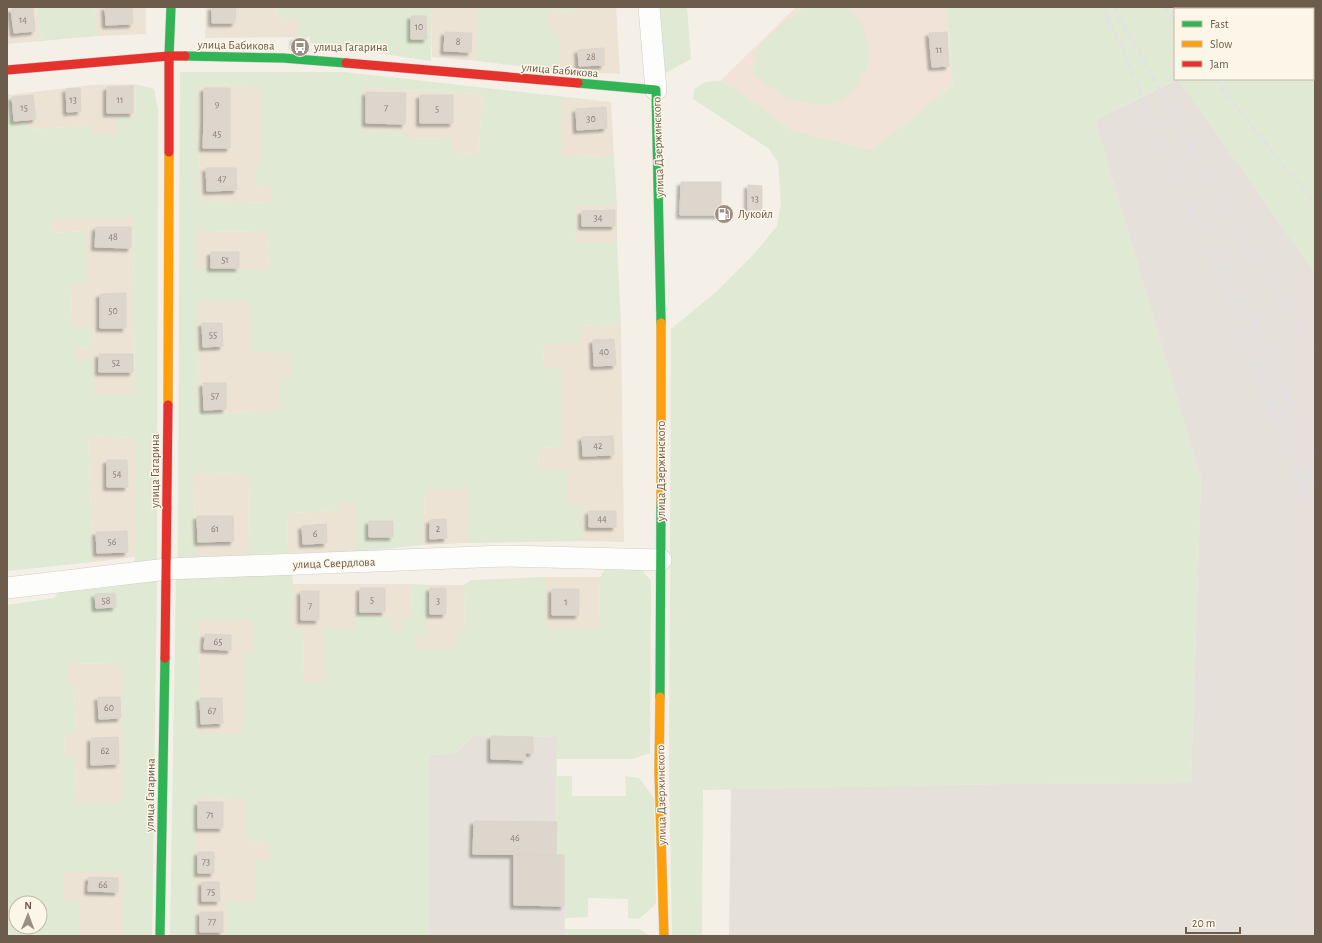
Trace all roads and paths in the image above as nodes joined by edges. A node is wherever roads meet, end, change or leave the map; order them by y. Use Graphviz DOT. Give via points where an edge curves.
graph roads {
  1 [pos="171,7"];
  2 [pos="649,7"];
  3 [pos="169,56"];
  4 [pos="7,70"];
  5 [pos="656,90"];
  6 [pos="661,560"];
  7 [pos="167,569"];
  8 [pos="7,588"];
  9 [pos="160,936"];
  10 [pos="664,936"];
  1 -- 3 [label="main road, улица Гагарина"];
  2 -- 5 [label="street, улица Дзержинского"];
  3 -- 4 [label="main road, улица Бабикова"];
  3 -- 5 [label="main road, улица Бабикова" via="300,59"];
  3 -- 7 [label="main road, улица Гагарина"];
  5 -- 6 [label="main road, улица Дзержинского" via="661,302"];
  6 -- 7 [label="street, улица Свердлова" via="504,556"];
  6 -- 10 [label="main road, улица Дзержинского" via="659,771"];
  7 -- 8 [label="street, улица Свердлова"];
  7 -- 9 [label="main road, улица Гагарина"];
}
